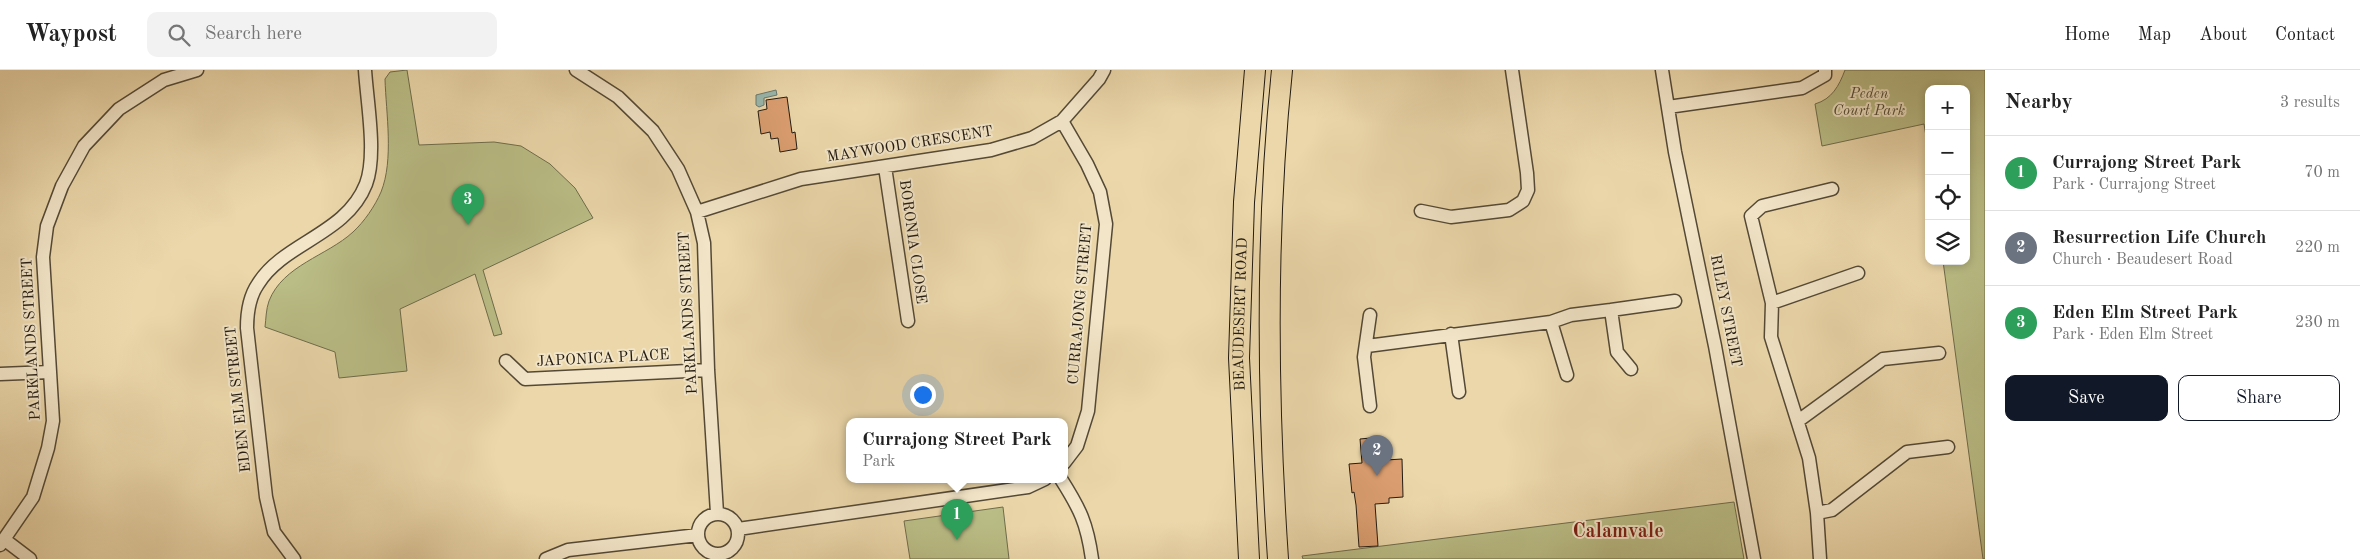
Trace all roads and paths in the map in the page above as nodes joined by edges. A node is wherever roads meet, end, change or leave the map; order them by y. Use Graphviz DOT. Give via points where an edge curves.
graph roads {
  1 [pos="197,70"];
  2 [pos="365,70"];
  3 [pos="576,70"];
  4 [pos="1104,70"];
  5 [pos="1255,70"];
  6 [pos="1282,70"];
  7 [pos="1512,70"];
  8 [pos="1662,70"];
  9 [pos="1825,70"];
  10 [pos="1668,107"];
  11 [pos="1062,121"];
  12 [pos="885,167"];
  13 [pos="1832,189"];
  14 [pos="1421,211"];
  15 [pos="697,212"];
  16 [pos="1858,273"];
  17 [pos="1675,301"];
  18 [pos="1772,304"];
  19 [pos="1611,310"];
  20 [pos="1370,315"];
  21 [pos="908,321"];
  22 [pos="1551,322"];
  23 [pos="1451,334"];
  24 [pos="1367,346"];
  25 [pos="1939,354"];
  26 [pos="506,361"];
  27 [pos="1631,369"];
  28 [pos="708,370"];
  29 [pos="50,372"];
  30 [pos="0,374"];
  31 [pos="1566,375"];
  32 [pos="1459,392"];
  33 [pos="1370,406"];
  34 [pos="1798,421"];
  35 [pos="1948,447"];
  36 [pos="1068,458"];
  37 [pos="1036,483"];
  38 [pos="1063,483"];
  39 [pos="717,513"];
  40 [pos="1817,513"];
  41 [pos="738,529"];
  42 [pos="698,535"];
  43 [pos="2,543"];
  44 [pos="718,557"];
  45 [pos="30,559"];
  46 [pos="294,559"];
  47 [pos="546,559"];
  48 [pos="1092,559"];
  49 [pos="1249,559"];
  50 [pos="1278,559"];
  51 [pos="1754,559"];
  52 [pos="1820,559"];
  1 -- 29 [label="street, PARKLANDS STREET" via="164,80 119,109 84,146 62,186 47,226 43,257"];
  2 -- 46 [label="street, EDEN ELM STREET" via="371,160 366,184 354,206 336,224 278,263 258,284 248,310 247,328 266,497 274,532"];
  3 -- 15 [label="street, PARKLANDS STREET" via="618,97 654,131 678,169"];
  4 -- 11 [label="street, MAYWOOD CRESCENT"];
  5 -- 49 [label="highway, BEAUDESERT ROAD" via="1244,202 1239,358"];
  6 -- 50 [label="highway, BEAUDESERT ROAD" via="1269,276 1270,421"];
  7 -- 14 [label="street" via="1527,173 1528,190 1523,201 1509,210 1451,217"];
  8 -- 10 [label="street, RILEY STREET"];
  9 -- 10 [label="street" via="1825,75 1802,88"];
  10 -- 51 [label="street, RILEY STREET"];
  11 -- 12 [label="street, MAYWOOD CRESCENT" via="1032,138 991,150"];
  11 -- 36 [label="street, CURRAJONG STREET" via="1100,192 1106,224 1088,411 1078,446"];
  12 -- 15 [label="street, MAYWOOD CRESCENT" via="801,180"];
  12 -- 21 [label="street, BORONIA CLOSE"];
  13 -- 18 [label="street" via="1762,206 1751,216"];
  15 -- 28 [label="street, PARKLANDS STREET" via="704,243"];
  16 -- 18 [label="street"];
  17 -- 19 [label="street"];
  18 -- 34 [label="street" via="1771,337"];
  19 -- 22 [label="street" via="1571,315"];
  19 -- 27 [label="street" via="1616,352"];
  20 -- 24 [label="street"];
  22 -- 23 [label="street"];
  22 -- 31 [label="street"];
  23 -- 24 [label="street"];
  23 -- 32 [label="street"];
  24 -- 33 [label="street" via="1364,357"];
  25 -- 34 [label="street" via="1882,359"];
  26 -- 28 [label="street, JAPONICA PLACE" via="525,379"];
  28 -- 39 [label="street, PARKLANDS STREET"];
  29 -- 30 [label="street"];
  29 -- 43 [label="street, PARKLANDS STREET" via="53,421 48,448 33,497"];
  34 -- 40 [label="street"];
  35 -- 40 [label="street" via="1908,452 1832,510"];
  37 -- 41 [label="street" via="1028,487"];
  38 -- 48 [label="street" via="1088,530"];
  39 -- 41 [label="street" via="727,515"];
  39 -- 42 [label="street" via="705,518 699,526"];
  40 -- 52 [label="street"];
  41 -- 44 [label="street" via="736,545"];
  42 -- 44 [label="street" via="702,547"];
  42 -- 47 [label="street" via="568,550"];
  43 -- 45 [label="street"];
}
